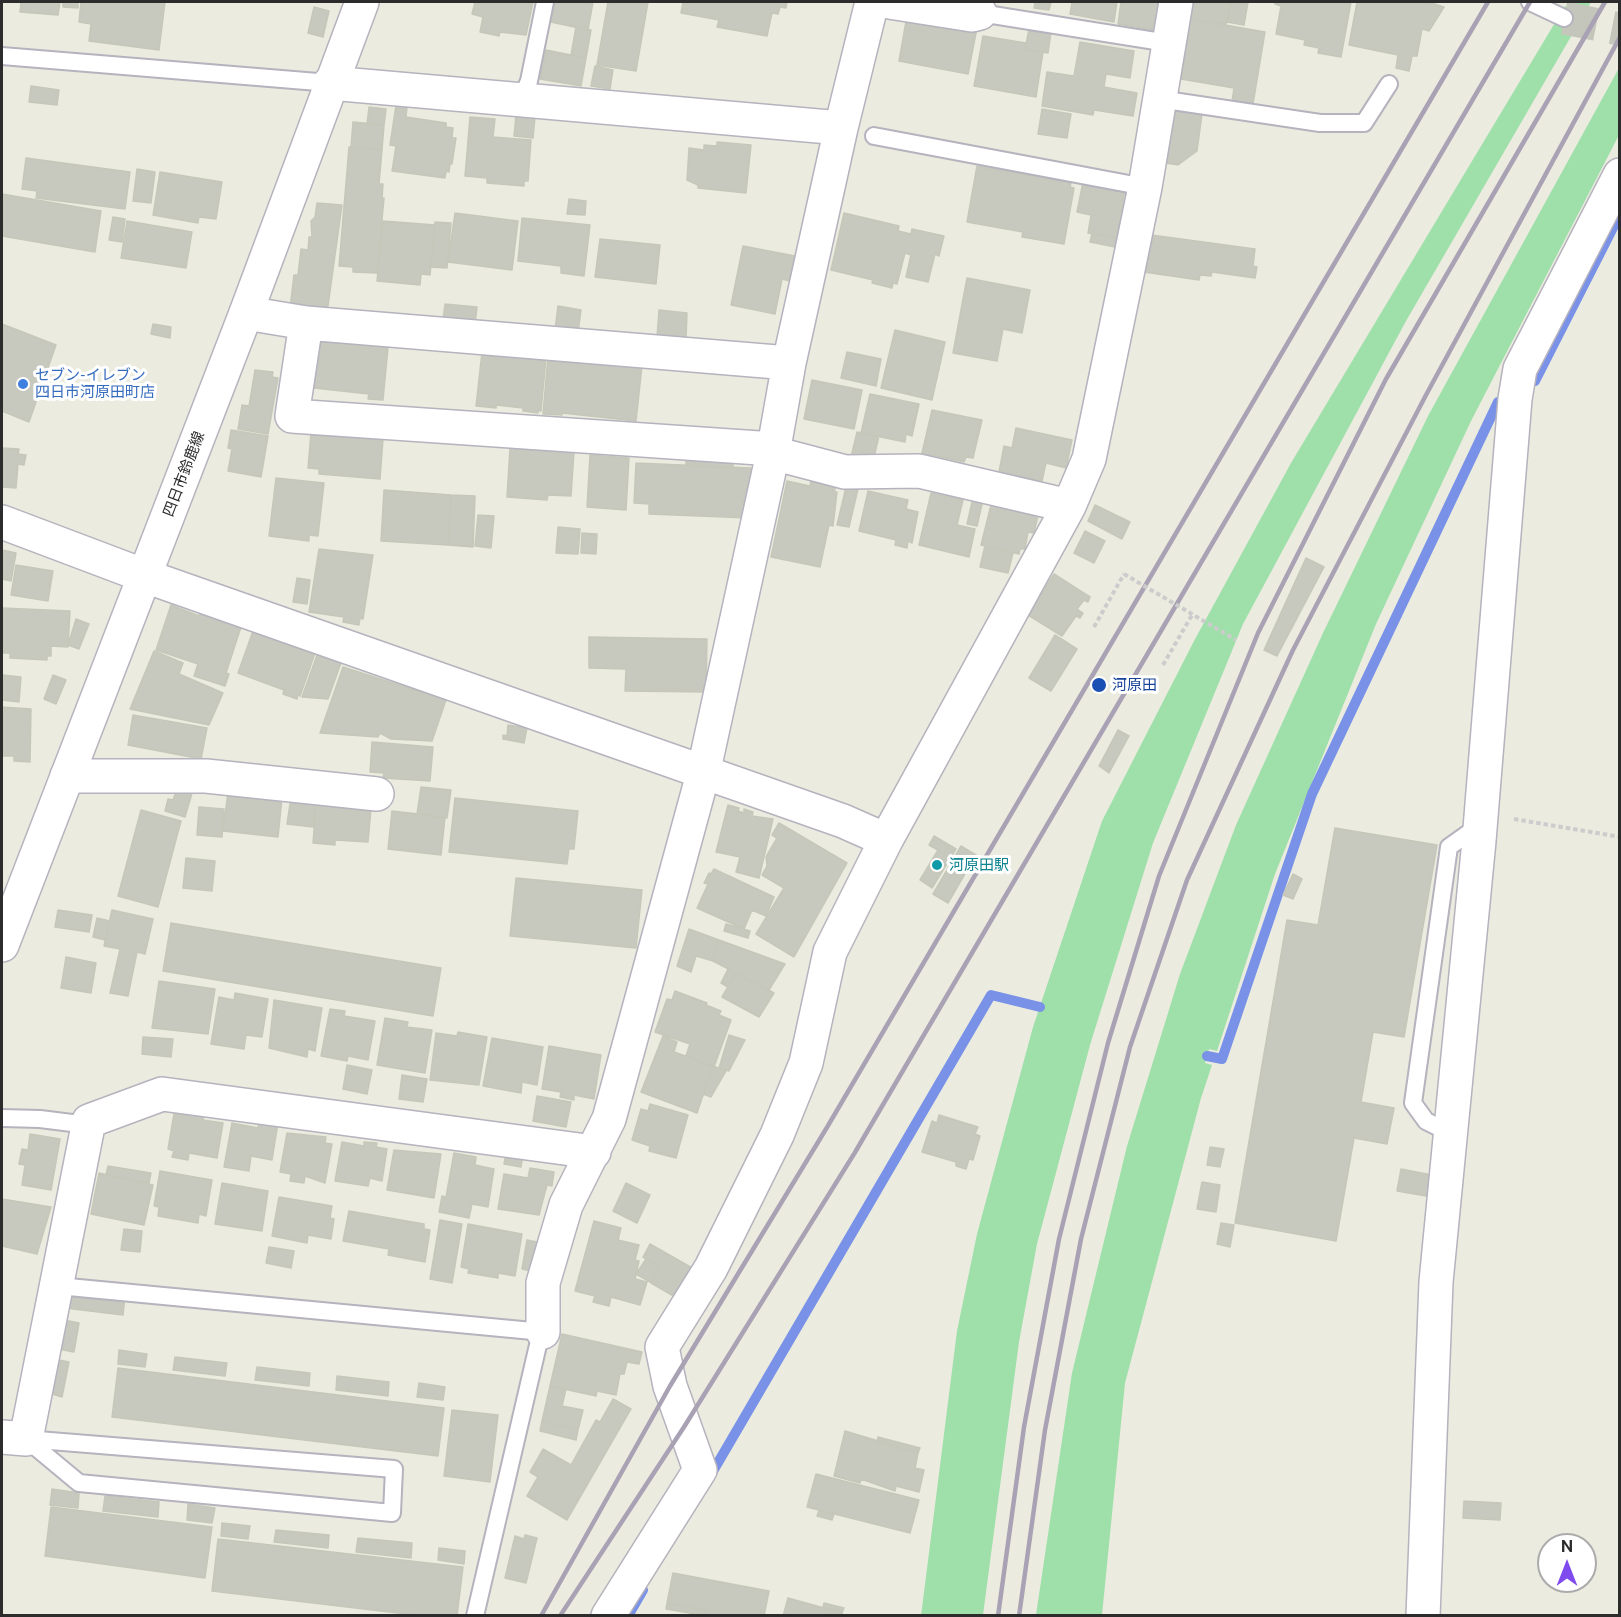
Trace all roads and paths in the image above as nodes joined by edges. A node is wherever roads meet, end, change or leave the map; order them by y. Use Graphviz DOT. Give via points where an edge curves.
graph roads {
  1 [pos="362,2"];
  2 [pos="545,2"];
  3 [pos="872,2"];
  4 [pos="889,2"];
  5 [pos="1176,2"];
  6 [pos="1530,2"];
  7 [pos="980,13"];
  8 [pos="1564,18"];
  9 [pos="1168,43"];
  10 [pos="2,56"];
  11 [pos="330,83"];
  12 [pos="1389,84"];
  13 [pos="521,99"];
  14 [pos="1159,99"];
  15 [pos="841,128"];
  16 [pos="874,136"];
  17 [pos="1620,175"];
  18 [pos="1146,187"];
  19 [pos="246,313"];
  20 [pos="306,323"];
  21 [pos="789,363"];
  22 [pos="773,451"];
  23 [pos="1069,506"];
  24 [pos="2,522"];
  25 [pos="145,576"];
  26 [pos="1192,615"];
  27 [pos="1094,627"];
  28 [pos="1236,640"];
  29 [pos="1163,665"];
  30 [pos="703,774"];
  31 [pos="67,777"];
  32 [pos="376,794"];
  33 [pos="1481,819"];
  34 [pos="1620,837"];
  35 [pos="886,840"];
  36 [pos="2,945"];
  37 [pos="2,1118"];
  38 [pos="88,1125"];
  39 [pos="594,1152"];
  40 [pos="58,1286"];
  41 [pos="543,1332"];
  42 [pos="14,1438"];
  43 [pos="475,1616"];
  44 [pos="608,1616"];
  45 [pos="1423,1616"];
  1 -- 11 [label="street, 四日市鈴鹿線"];
  2 -- 13 [label="lane" via="529,81"];
  3 -- 15 [label="street"];
  4 -- 7 [label="street"];
  5 -- 9 [label="street"];
  6 -- 8 [label="lane"];
  7 -- 9 [label="lane"];
  9 -- 14 [label="street"];
  10 -- 11 [label="lane"];
  11 -- 13 [label="street"];
  11 -- 19 [label="street, 四日市鈴鹿線"];
  12 -- 14 [label="lane" via="1364,123 1320,123"];
  13 -- 15 [label="street"];
  14 -- 18 [label="street"];
  15 -- 21 [label="street"];
  16 -- 18 [label="lane"];
  17 -- 33 [label="street" via="1520,369"];
  18 -- 23 [label="street" via="1089,459"];
  19 -- 20 [label="street"];
  19 -- 25 [label="street, 四日市鈴鹿線"];
  20 -- 21 [label="street"];
  20 -- 22 [label="street" via="292,416"];
  21 -- 22 [label="street"];
  22 -- 23 [label="street" via="845,472 919,471"];
  22 -- 30 [label="street"];
  23 -- 35 [label="street"];
  24 -- 25 [label="street"];
  25 -- 30 [label="street"];
  25 -- 31 [label="street, 四日市鈴鹿線"];
  26 -- 27 [label="path, bridge" via="1124,574"];
  26 -- 28 [label="path, bridge"];
  26 -- 29 [label="path"];
  30 -- 35 [label="street" via="843,821"];
  30 -- 39 [label="street" via="609,1119"];
  31 -- 32 [label="street" via="206,776"];
  31 -- 36 [label="street, 四日市鈴鹿線"];
  33 -- 34 [label="path"];
  33 -- 45 [label="street" via="1436,1282"];
  35 -- 44 [label="street" via="830,952 806,1064 777,1135 711,1268 662,1347 669,1386 700,1470"];
  37 -- 38 [label="lane"];
  38 -- 39 [label="street" via="89,1121 162,1094"];
  38 -- 40 [label="street"];
  39 -- 41 [label="street" via="566,1205 543,1283"];
  40 -- 41 [label="lane"];
  40 -- 42 [label="street"];
  41 -- 43 [label="lane"];
  42 -- 42 [label="lane" via="394,1469 392,1513 80,1483"];
}
